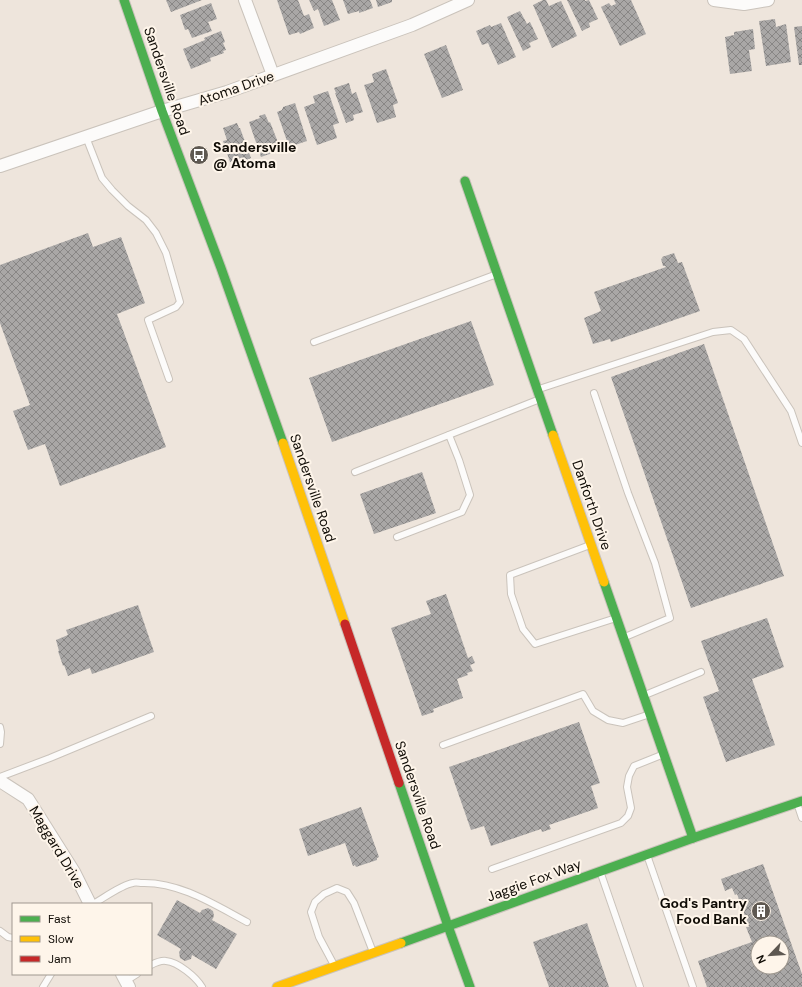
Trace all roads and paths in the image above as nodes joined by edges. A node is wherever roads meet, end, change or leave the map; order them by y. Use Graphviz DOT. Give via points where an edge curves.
graph roads {
  1 [pos="124,0"];
  2 [pos="245,0"];
  3 [pos="468,0"];
  4 [pos="714,0"];
  5 [pos="768,0"];
  6 [pos="447,4"];
  7 [pos="273,75"];
  8 [pos="162,111"];
  9 [pos="86,137"];
  10 [pos="0,166"];
  11 [pos="465,181"];
  12 [pos="497,274"];
  13 [pos="314,342"];
  14 [pos="169,379"];
  15 [pos="537,390"];
  16 [pos="594,394"];
  17 [pos="540,399"];
  18 [pos="449,435"];
  19 [pos="802,443"];
  20 [pos="355,472"];
  21 [pos="397,537"];
  22 [pos="591,544"];
  23 [pos="616,618"];
  24 [pos="623,638"];
  25 [pos="701,672"];
  26 [pos="644,696"];
  27 [pos="650,714"];
  28 [pos="151,716"];
  29 [pos="0,727"];
  30 [pos="0,744"];
  31 [pos="443,745"];
  32 [pos="664,754"];
  33 [pos="0,777"];
  34 [pos="0,781"];
  35 [pos="799,802"];
  36 [pos="802,818"];
  37 [pos="693,838"];
  38 [pos="647,854"];
  39 [pos="492,869"];
  40 [pos="600,871"];
  41 [pos="90,903"];
  42 [pos="93,903"];
  43 [pos="247,922"];
  44 [pos="448,926"];
  45 [pos="0,931"];
  46 [pos="12,938"];
  47 [pos="373,953"];
  48 [pos="152,965"];
  49 [pos="334,966"];
  50 [pos="50,975"];
  51 [pos="135,975"];
  52 [pos="126,981"];
  53 [pos="43,987"];
  54 [pos="202,987"];
  55 [pos="280,987"];
  56 [pos="470,987"];
  57 [pos="640,987"];
  58 [pos="693,987"];
  1 -- 8 [label="street, Sandersville Road"];
  2 -- 7 [label="street"];
  3 -- 6 [label="street, Atoma Drive"];
  4 -- 5 [label="street" via="744,4"];
  6 -- 7 [label="street, Atoma Drive" via="412,25"];
  7 -- 8 [label="street, Atoma Drive"];
  8 -- 9 [label="street, Atoma Drive"];
  8 -- 44 [label="street, Sandersville Road" via="221,268 292,470"];
  9 -- 10 [label="street, Atoma Drive"];
  9 -- 14 [label="lane" via="102,178 128,206 146,220 166,253 180,302 176,307 148,320"];
  11 -- 12 [label="street, Danforth Drive"];
  12 -- 13 [label="lane"];
  12 -- 15 [label="street, Danforth Drive"];
  15 -- 17 [label="street, Danforth Drive"];
  15 -- 19 [label="lane" via="713,332 731,330 744,338 791,410"];
  16 -- 24 [label="lane" via="655,563 670,618"];
  17 -- 18 [label="lane"];
  17 -- 22 [label="street, Danforth Drive"];
  18 -- 20 [label="lane"];
  18 -- 21 [label="lane" via="470,495 462,512"];
  22 -- 23 [label="street, Danforth Drive"];
  22 -- 23 [label="lane" via="510,575 511,594 522,629 535,644"];
  23 -- 24 [label="street, Danforth Drive"];
  24 -- 26 [label="street, Danforth Drive"];
  25 -- 26 [label="lane"];
  26 -- 27 [label="street, Danforth Drive"];
  27 -- 31 [label="lane" via="623,723 608,720 593,711 583,694"];
  27 -- 32 [label="street, Danforth Drive"];
  28 -- 33 [label="lane"];
  29 -- 30 [label="lane"];
  32 -- 37 [label="street, Danforth Drive"];
  32 -- 39 [label="lane" via="634,766 627,786 631,808 621,823"];
  34 -- 41 [label="street, Maggard Drive" via="28,799"];
  35 -- 36 [label="lane"];
  35 -- 37 [label="street, Jaggie Fox Way"];
  37 -- 38 [label="street, Jaggie Fox Way"];
  38 -- 40 [label="street, Jaggie Fox Way"];
  38 -- 58 [label="lane"];
  40 -- 44 [label="street, Jaggie Fox Way"];
  40 -- 57 [label="lane"];
  42 -- 43 [label="lane" via="122,886 153,882 196,896"];
  44 -- 47 [label="street, Jaggie Fox Way"];
  44 -- 56 [label="street, Sandersville Road"];
  45 -- 46 [label="lane"];
  47 -- 49 [label="street, Jaggie Fox Way"];
  47 -- 49 [label="lane" via="354,903 347,892 337,888 324,894 311,912 319,937"];
  48 -- 54 [label="lane" via="164,960 174,963 190,974"];
  49 -- 55 [label="street, Jaggie Fox Way"];
  50 -- 53 [label="lane"];
  51 -- 52 [label="lane"];
}
